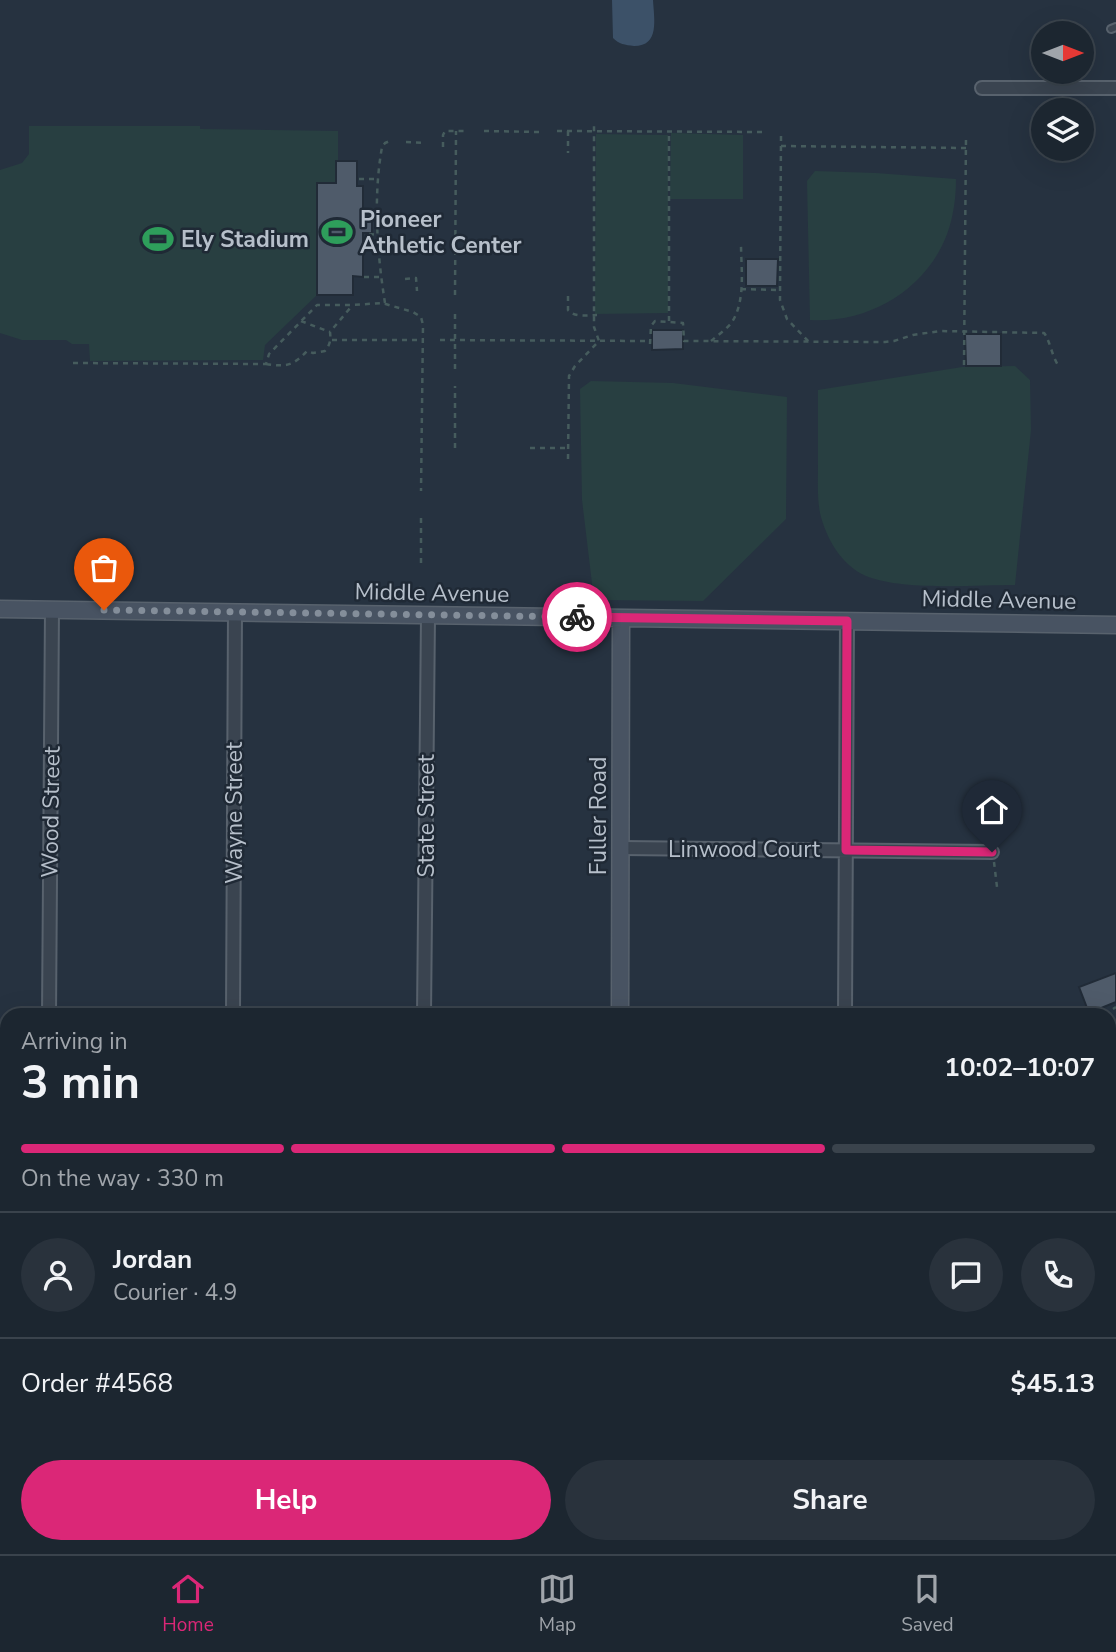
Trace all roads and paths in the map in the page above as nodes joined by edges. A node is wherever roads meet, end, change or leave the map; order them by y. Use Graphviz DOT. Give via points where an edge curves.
graph roads {
  1 [pos="982,88"];
  2 [pos="1116,88"];
  3 [pos="594,123"];
  4 [pos="456,131"];
  5 [pos="468,131"];
  6 [pos="484,131"];
  7 [pos="557,131"];
  8 [pos="568,131"];
  9 [pos="594,131"];
  10 [pos="540,132"];
  11 [pos="670,132"];
  12 [pos="764,132"];
  13 [pos="781,136"];
  14 [pos="966,136"];
  15 [pos="390,141"];
  16 [pos="407,142"];
  17 [pos="426,143"];
  18 [pos="443,146"];
  19 [pos="781,146"];
  20 [pos="966,148"];
  21 [pos="568,153"];
  22 [pos="359,178"];
  23 [pos="379,179"];
  24 [pos="369,234"];
  25 [pos="378,234"];
  26 [pos="741,244"];
  27 [pos="364,276"];
  28 [pos="381,277"];
  29 [pos="405,279"];
  30 [pos="741,289"];
  31 [pos="779,290"];
  32 [pos="417,291"];
  33 [pos="455,295"];
  34 [pos="568,296"];
  35 [pos="385,303"];
  36 [pos="352,305"];
  37 [pos="455,311"];
  38 [pos="596,315"];
  39 [pos="301,321"];
  40 [pos="669,321"];
  41 [pos="330,332"];
  42 [pos="964,333"];
  43 [pos="331,340"];
  44 [pos="423,340"];
  45 [pos="440,340"];
  46 [pos="455,340"];
  47 [pos="599,341"];
  48 [pos="711,341"];
  49 [pos="809,342"];
  50 [pos="74,363"];
  51 [pos="266,365"];
  52 [pos="964,365"];
  53 [pos="1058,365"];
  54 [pos="455,369"];
  55 [pos="455,386"];
  56 [pos="455,448"];
  57 [pos="530,448"];
  58 [pos="568,448"];
  59 [pos="568,459"];
  60 [pos="421,491"];
  61 [pos="421,513"];
  62 [pos="421,563"];
  63 [pos="420,584"];
  64 [pos="415,603"];
  65 [pos="0,609"];
  66 [pos="52,609"];
  67 [pos="234,612"];
  68 [pos="428,616"];
  69 [pos="621,618"];
  70 [pos="847,621"];
  71 [pos="1116,625"];
  72 [pos="621,848"];
  73 [pos="846,850"];
  74 [pos="992,852"];
  75 [pos="997,887"];
  76 [pos="49,1008"];
  77 [pos="233,1008"];
  78 [pos="424,1008"];
  79 [pos="620,1008"];
  80 [pos="845,1008"];
  1 -- 2 [label="street"];
  3 -- 9 [label="path"];
  4 -- 5 [label="path"];
  4 -- 18 [label="path" via="445,131"];
  4 -- 33 [label="path"];
  6 -- 10 [label="path"];
  7 -- 8 [label="path"];
  8 -- 9 [label="path"];
  8 -- 21 [label="path"];
  9 -- 11 [label="path"];
  9 -- 38 [label="path"];
  11 -- 12 [label="path"];
  11 -- 40 [label="path"];
  13 -- 19 [label="path"];
  14 -- 20 [label="path"];
  15 -- 23 [label="path" via="382,146"];
  16 -- 17 [label="path"];
  19 -- 20 [label="path"];
  19 -- 31 [label="path"];
  20 -- 42 [label="path"];
  22 -- 23 [label="path"];
  23 -- 25 [label="path"];
  24 -- 25 [label="path"];
  25 -- 28 [label="path"];
  26 -- 30 [label="path"];
  27 -- 28 [label="path"];
  28 -- 35 [label="path"];
  29 -- 32 [label="path" via="416,278"];
  30 -- 31 [label="path"];
  30 -- 48 [label="path" via="733,320"];
  31 -- 49 [label="path" via="787,319"];
  34 -- 38 [label="path" via="571,313"];
  36 -- 39 [label="path" via="317,305"];
  36 -- 41 [label="path"];
  36 -- 44 [label="path" via="382,303 418,314 423,321"];
  37 -- 46 [label="path"];
  38 -- 47 [label="path"];
  39 -- 41 [label="path"];
  39 -- 51 [label="path" via="269,354"];
  40 -- 47 [label="path" via="652,323 650,343"];
  40 -- 48 [label="path" via="683,323 684,341"];
  41 -- 43 [label="path"];
  42 -- 49 [label="path" via="926,332 886,342"];
  42 -- 52 [label="path"];
  42 -- 53 [label="path" via="1044,333"];
  43 -- 44 [label="path"];
  43 -- 51 [label="path" via="324,351 307,351 287,366"];
  44 -- 60 [label="path"];
  45 -- 46 [label="path"];
  46 -- 47 [label="path"];
  46 -- 54 [label="path"];
  47 -- 58 [label="path" via="569,376"];
  48 -- 49 [label="path"];
  50 -- 51 [label="path"];
  55 -- 56 [label="path"];
  57 -- 58 [label="path"];
  58 -- 59 [label="path"];
  61 -- 62 [label="path"];
  63 -- 64 [label="path"];
  65 -- 66 [label="street, Middle Avenue"];
  66 -- 67 [label="street, Middle Avenue"];
  66 -- 76 [label="street, Wood Street"];
  67 -- 68 [label="street, Middle Avenue"];
  67 -- 77 [label="street, Wayne Street"];
  68 -- 69 [label="street, Middle Avenue"];
  68 -- 78 [label="street, State Street"];
  69 -- 70 [label="street, Middle Avenue"];
  69 -- 72 [label="street, Fuller Road"];
  70 -- 71 [label="street, Middle Avenue"];
  70 -- 73 [label="street"];
  72 -- 73 [label="street, Linwood Court"];
  72 -- 79 [label="street, Fuller Road"];
  73 -- 74 [label="street, Linwood Court"];
  73 -- 80 [label="street"];
  74 -- 75 [label="path"];
}
